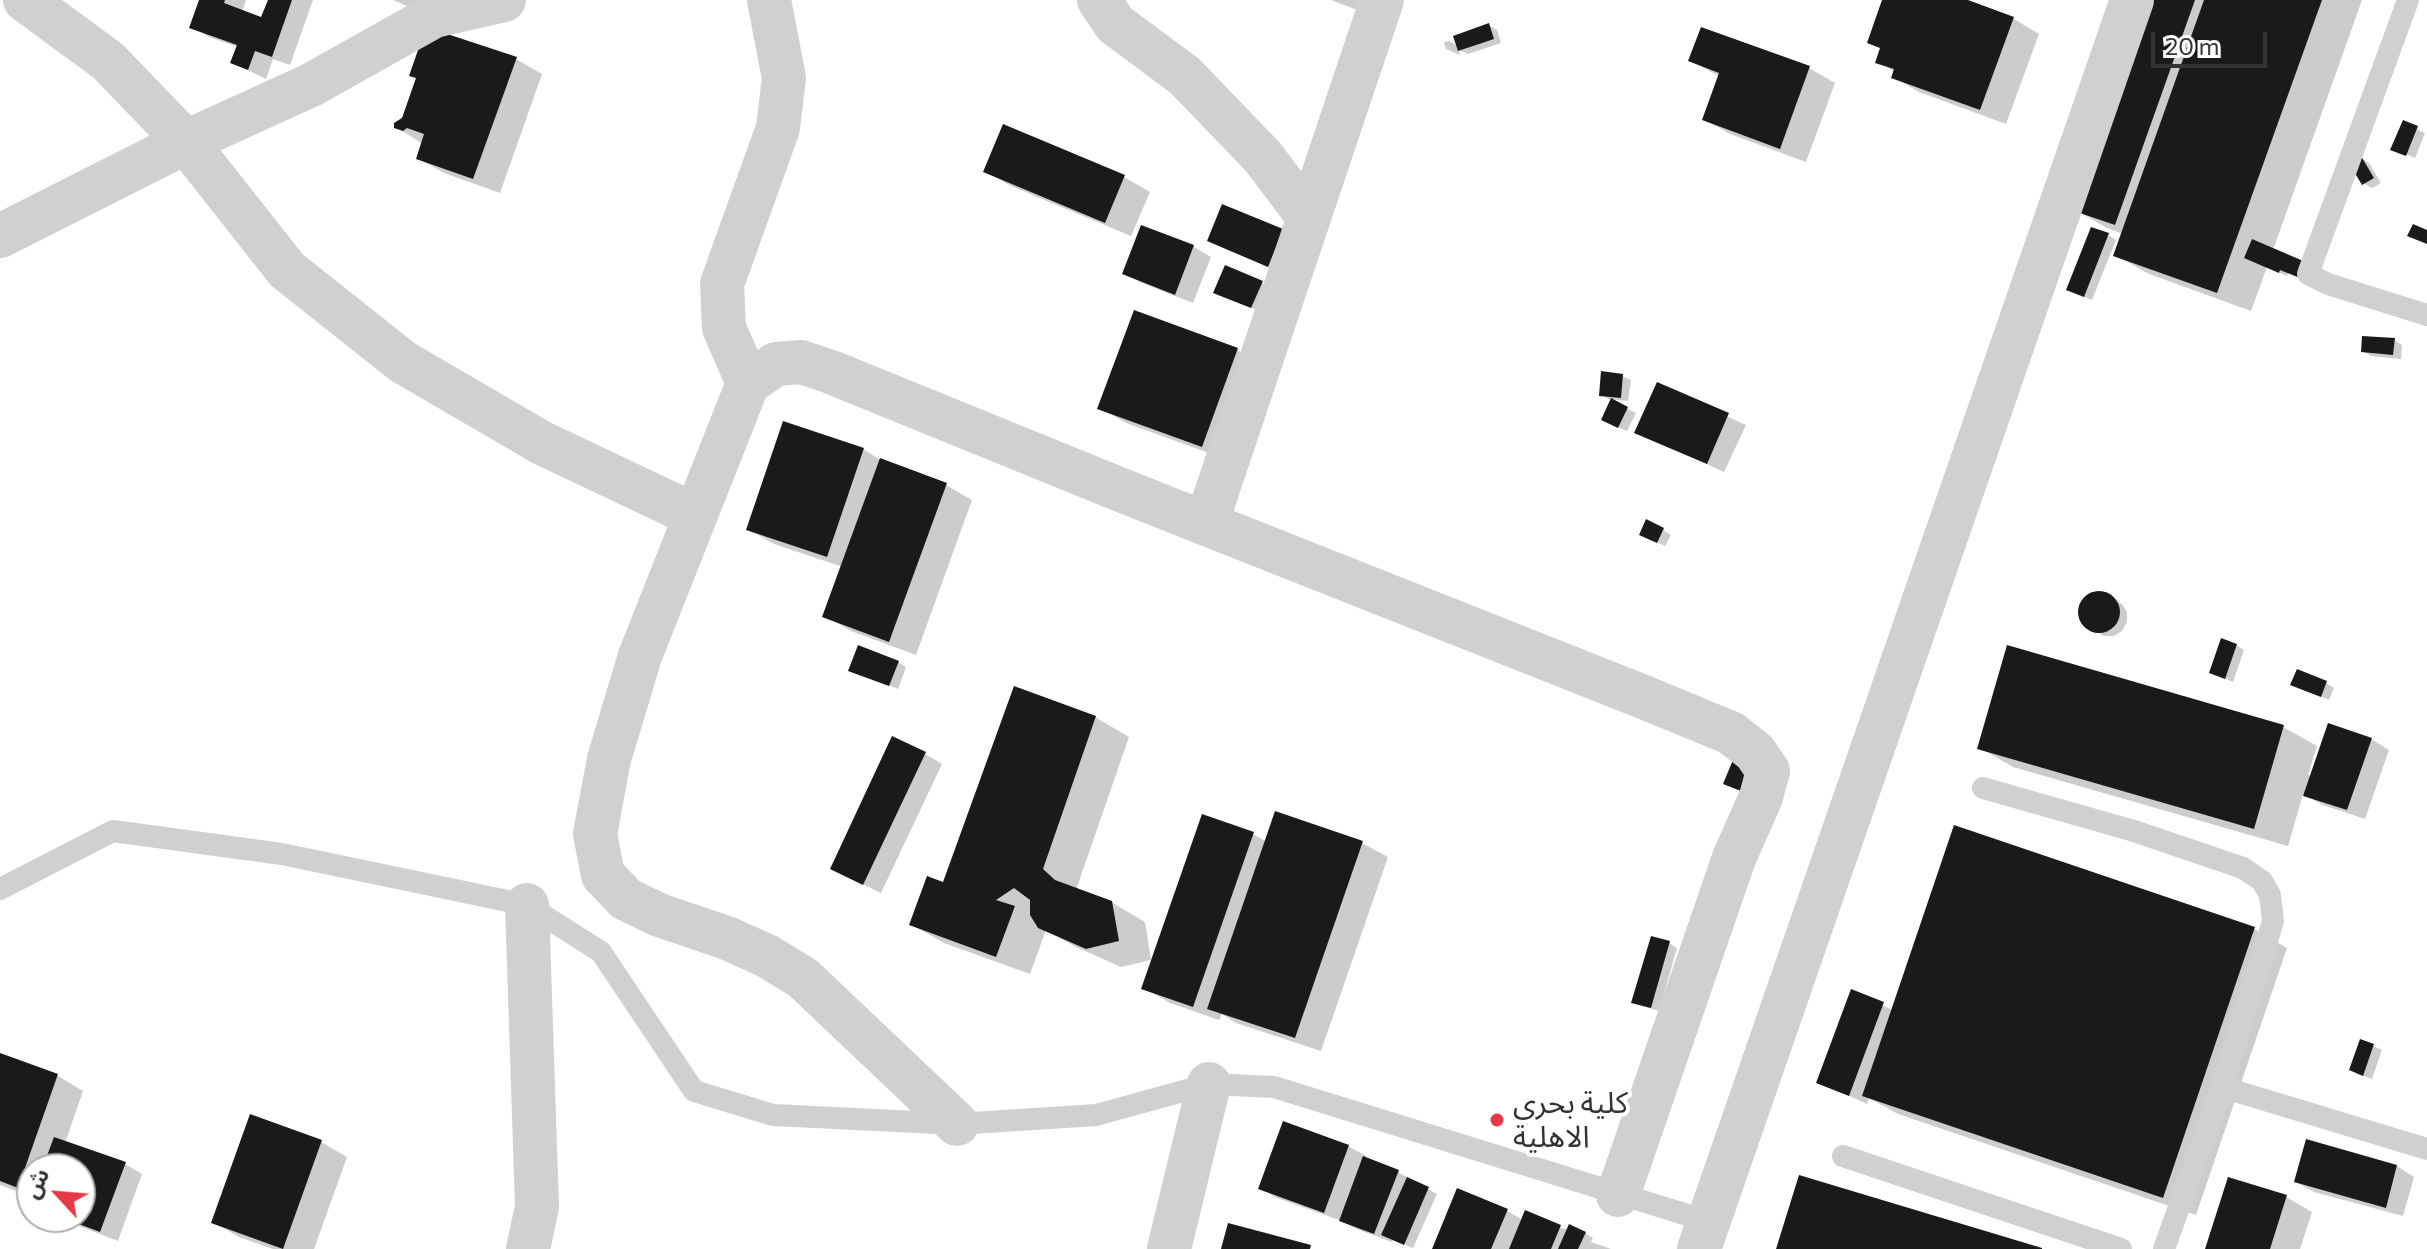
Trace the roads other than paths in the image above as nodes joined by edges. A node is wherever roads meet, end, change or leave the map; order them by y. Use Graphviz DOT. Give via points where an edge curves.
graph roads {
  1 [pos="25,0"];
  2 [pos="504,0"];
  3 [pos="769,0"];
  4 [pos="1099,0"];
  5 [pos="1382,0"];
  6 [pos="2132,0"];
  7 [pos="2408,0"];
  8 [pos="186,142"];
  9 [pos="1309,218"];
  10 [pos="0,236"];
  11 [pos="2427,315"];
  12 [pos="748,383"];
  13 [pos="694,515"];
  14 [pos="1206,524"];
  15 [pos="1983,788"];
  16 [pos="0,889"];
  17 [pos="527,905"];
  18 [pos="1209,1084"];
  19 [pos="2222,1087"];
  20 [pos="957,1124"];
  21 [pos="2427,1149"];
  22 [pos="1843,1156"];
  23 [pos="1618,1195"];
  24 [pos="1703,1235"];
  25 [pos="528,1249"];
  26 [pos="1169,1249"];
  27 [pos="2121,1249"];
  28 [pos="2164,1249"];
  1 -- 8 [label="street" via="108,61"];
  2 -- 8 [label="street" via="434,16 311,85"];
  3 -- 12 [label="street" via="784,78 778,128 722,284 724,328"];
  4 -- 9 [label="street" via="1115,24 1185,76 1244,137"];
  5 -- 9 [label="street"];
  6 -- 24 [label="street"];
  7 -- 11 [label="lane" via="2308,274"];
  8 -- 10 [label="street"];
  8 -- 13 [label="street" via="287,270 403,362 542,443"];
  9 -- 14 [label="street"];
  12 -- 13 [label="street"];
  12 -- 14 [label="street" via="776,364 801,362"];
  13 -- 20 [label="street" via="640,656 609,759 595,834 603,875 626,899 727,938 803,978"];
  14 -- 23 [label="street" via="1731,733 1768,771"];
  15 -- 19 [label="lane" via="2134,831 2243,868 2262,881 2270,895 2273,921"];
  16 -- 17 [label="lane" via="113,831 282,854"];
  17 -- 20 [label="lane" via="601,952 694,1091 773,1115"];
  17 -- 25 [label="street" via="537,1207"];
  18 -- 20 [label="lane" via="1096,1115"];
  18 -- 23 [label="lane" via="1274,1087"];
  18 -- 26 [label="street"];
  19 -- 21 [label="lane"];
  19 -- 28 [label="lane"];
  22 -- 27 [label="lane"];
  23 -- 24 [label="lane"];
}
